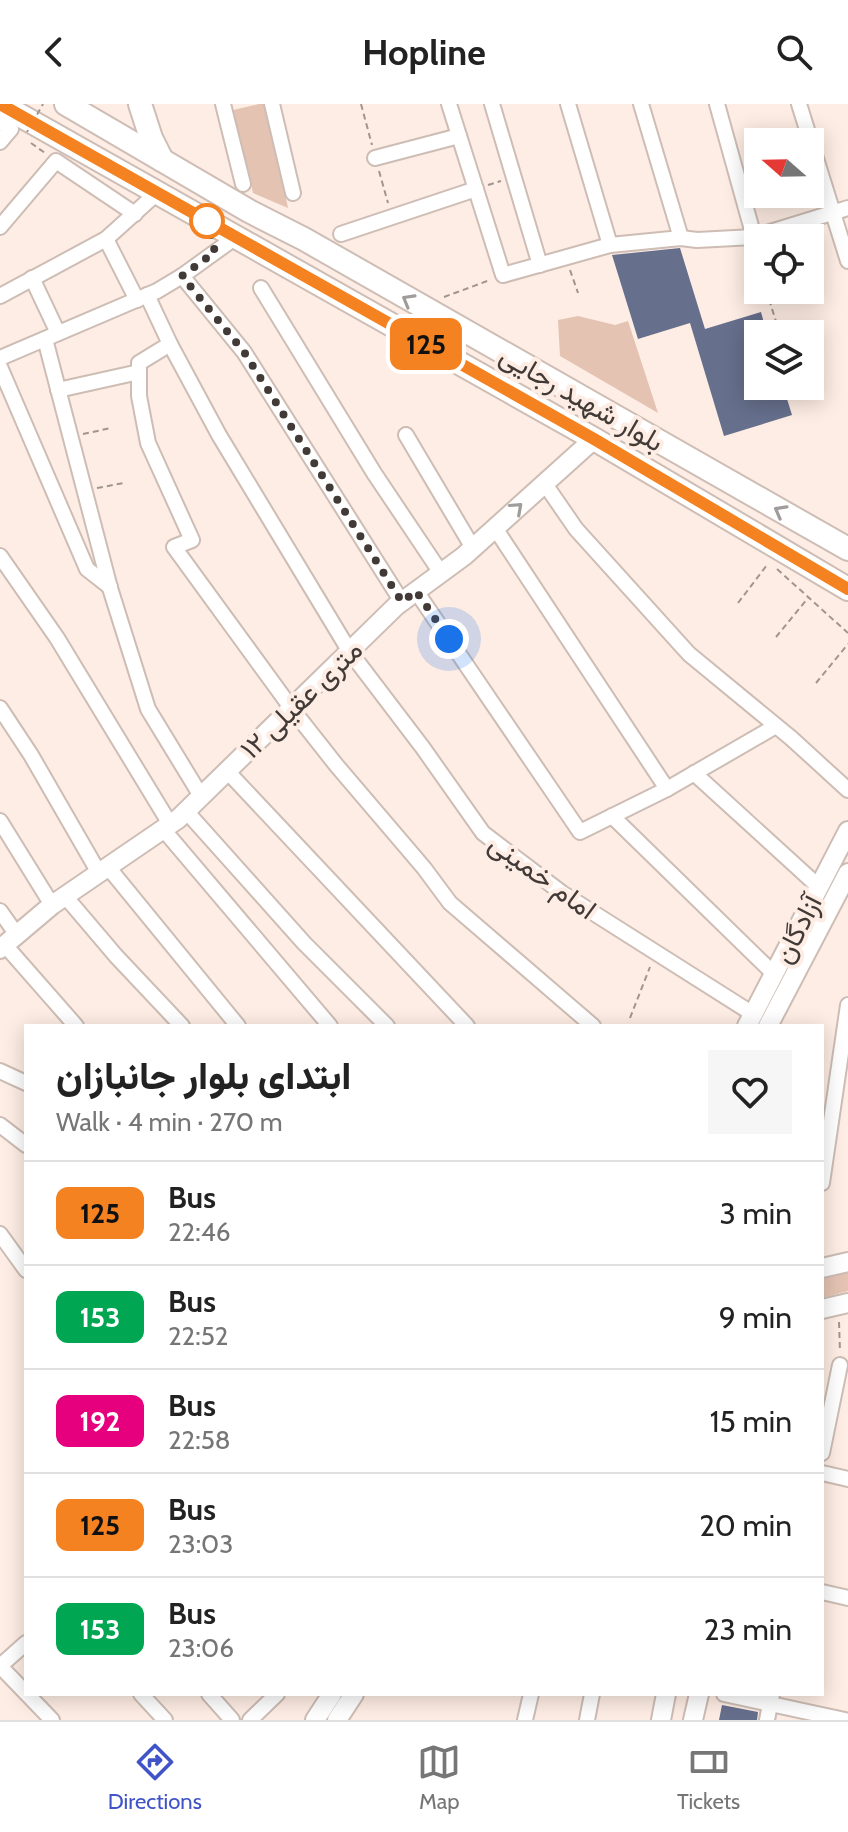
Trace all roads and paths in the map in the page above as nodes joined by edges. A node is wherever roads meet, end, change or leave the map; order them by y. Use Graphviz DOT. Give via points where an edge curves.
graph roads {
  1 [pos="0,104"];
  2 [pos="43,104"];
  3 [pos="66,104"];
  4 [pos="140,104"];
  5 [pos="224,104"];
  6 [pos="272,104"];
  7 [pos="449,104"];
  8 [pos="492,104"];
  9 [pos="568,104"];
  10 [pos="641,104"];
  11 [pos="717,104"];
  12 [pos="799,104"];
  13 [pos="89,110"];
  14 [pos="5,126"];
  15 [pos="27,132"];
  16 [pos="459,136"];
  17 [pos="0,142"];
  18 [pos="375,158"];
  19 [pos="162,160"];
  20 [pos="56,161"];
  21 [pos="514,176"];
  22 [pos="243,184"];
  23 [pos="476,189"];
  24 [pos="157,193"];
  25 [pos="293,193"];
  26 [pos="841,210"];
  27 [pos="135,214"];
  28 [pos="750,224"];
  29 [pos="796,224"];
  30 [pos="0,227"];
  31 [pos="341,234"];
  32 [pos="236,237"];
  33 [pos="681,238"];
  34 [pos="744,238"];
  35 [pos="106,239"];
  36 [pos="610,245"];
  37 [pos="566,257"];
  38 [pos="848,261"];
  39 [pos="540,265"];
  40 [pos="503,275"];
  41 [pos="182,276"];
  42 [pos="32,278"];
  43 [pos="261,288"];
  44 [pos="578,293"];
  45 [pos="0,296"];
  46 [pos="142,297"];
  47 [pos="420,307"];
  48 [pos="52,336"];
  49 [pos="170,344"];
  50 [pos="0,358"];
  51 [pos="0,367"];
  52 [pos="139,372"];
  53 [pos="58,390"];
  54 [pos="111,428"];
  55 [pos="406,435"];
  56 [pos="70,437"];
  57 [pos="594,439"];
  58 [pos="124,483"];
  59 [pos="545,484"];
  60 [pos="84,491"];
  61 [pos="495,528"];
  62 [pos="473,548"];
  63 [pos="848,549"];
  64 [pos="0,556"];
  65 [pos="441,573"];
  66 [pos="110,588"];
  67 [pos="848,589"];
  68 [pos="409,596"];
  69 [pos="809,598"];
  70 [pos="738,603"];
  71 [pos="848,633"];
  72 [pos="776,637"];
  73 [pos="848,644"];
  74 [pos="350,652"];
  75 [pos="816,683"];
  76 [pos="0,708"];
  77 [pos="292,709"];
  78 [pos="776,726"];
  79 [pos="227,771"];
  80 [pos="694,773"];
  81 [pos="667,789"];
  82 [pos="848,790"];
  83 [pos="201,796"];
  84 [pos="186,811"];
  85 [pos="612,816"];
  86 [pos="0,821"];
  87 [pos="166,826"];
  88 [pos="848,831"];
  89 [pos="104,870"];
  90 [pos="848,873"];
  91 [pos="819,887"];
  92 [pos="58,901"];
  93 [pos="0,911"];
  94 [pos="8,943"];
  95 [pos="656,953"];
  96 [pos="774,974"];
  97 [pos="848,1005"];
  98 [pos="630,1018"];
  99 [pos="756,1022"];
  100 [pos="74,1024"];
  101 [pos="180,1024"];
  102 [pos="236,1024"];
  103 [pos="328,1024"];
  104 [pos="385,1024"];
  105 [pos="465,1024"];
  106 [pos="591,1024"];
  107 [pos="0,1071"];
  108 [pos="24,1082"];
  109 [pos="0,1125"];
  110 [pos="24,1143"];
  111 [pos="824,1169"];
  112 [pos="0,1233"];
  113 [pos="24,1251"];
  114 [pos="848,1262"];
  115 [pos="24,1267"];
  116 [pos="824,1268"];
  117 [pos="836,1306"];
  118 [pos="840,1365"];
  119 [pos="824,1443"];
  120 [pos="824,1473"];
  121 [pos="848,1479"];
  122 [pos="824,1592"];
  123 [pos="848,1598"];
  124 [pos="24,1645"];
  125 [pos="0,1666"];
  126 [pos="24,1692"];
  127 [pos="28,1696"];
  128 [pos="143,1696"];
  129 [pos="211,1696"];
  130 [pos="275,1696"];
  131 [pos="328,1696"];
  132 [pos="353,1696"];
  133 [pos="531,1696"];
  134 [pos="592,1696"];
  135 [pos="666,1696"];
  136 [pos="699,1696"];
  137 [pos="743,1696"];
  138 [pos="771,1699"];
  139 [pos="52,1720"];
  140 [pos="165,1720"];
  141 [pos="232,1720"];
  142 [pos="250,1720"];
  143 [pos="315,1720"];
  144 [pos="337,1720"];
  145 [pos="525,1720"];
  146 [pos="587,1720"];
  147 [pos="661,1720"];
  148 [pos="693,1720"];
  149 [pos="767,1720"];
  150 [pos="845,1720"];
  1 -- 24 [label="main road, بلوار شهید رجایی"];
  2 -- 15 [label="path, bridge"];
  3 -- 13 [label="main road, بلوار شهید رجایی"];
  4 -- 19 [label="main road"];
  5 -- 22 [label="street"];
  6 -- 25 [label="street"];
  7 -- 16 [label="street"];
  8 -- 21 [label="street"];
  9 -- 36 [label="street"];
  10 -- 33 [label="street"];
  11 -- 28 [label="street"];
  12 -- 26 [label="street"];
  13 -- 19 [label="main road, بلوار شهید رجایی"];
  14 -- 17 [label="street"];
  14 -- 20 [label="path"];
  16 -- 18 [label="street"];
  16 -- 23 [label="street"];
  47 -- 19 [label="main road, بلوار شهید رجایی, one-way"];
  20 -- 27 [label="street"];
  20 -- 30 [label="street"];
  21 -- 23 [label="path"];
  21 -- 39 [label="street"];
  23 -- 31 [label="street"];
  23 -- 40 [label="street"];
  24 -- 27 [label="street"];
  24 -- 32 [label="main road, بلوار شهید رجایی"];
  26 -- 29 [label="street"];
  26 -- 38 [label="street"];
  27 -- 35 [label="street"];
  32 -- 41 [label="street"];
  32 -- 57 [label="main road, بلوار شهید رجایی"];
  33 -- 34 [label="street"];
  33 -- 36 [label="street"];
  35 -- 42 [label="street"];
  35 -- 46 [label="street, امام خمینی"];
  36 -- 37 [label="street"];
  37 -- 39 [label="street"];
  37 -- 44 [label="path"];
  39 -- 40 [label="street"];
  40 -- 47 [label="path"];
  41 -- 46 [label="street"];
  41 -- 68 [label="street" via="244,352"];
  42 -- 45 [label="street"];
  42 -- 48 [label="street"];
  43 -- 65 [label="street"];
  46 -- 48 [label="street"];
  46 -- 49 [label="street, امام خمینی"];
  63 -- 47 [label="main road, بلوار شهید رجایی, one-way"];
  48 -- 50 [label="street"];
  48 -- 53 [label="street"];
  49 -- 52 [label="street" via="139,363"];
  49 -- 74 [label="street, امام خمینی"];
  51 -- 66 [label="street" via="87,569"];
  52 -- 53 [label="street"];
  52 -- 77 [label="street" via="148,443 192,540 174,547"];
  53 -- 56 [label="street"];
  54 -- 56 [label="path"];
  55 -- 62 [label="street"];
  56 -- 60 [label="street"];
  57 -- 59 [label="street, ۱۲ متری عقیلی"];
  57 -- 67 [label="main road, بلوار شهید رجایی"];
  58 -- 60 [label="path"];
  61 -- 59 [label="street, ۱۲ متری عقیلی, one-way"];
  59 -- 78 [label="street" via="576,529 689,654"];
  60 -- 66 [label="street"];
  61 -- 62 [label="street, ۱۲ متری عقیلی"];
  61 -- 81 [label="street"];
  62 -- 65 [label="street, ۱۲ متری عقیلی"];
  64 -- 87 [label="street" via="57,638"];
  65 -- 68 [label="street, ۱۲ متری عقیلی"];
  66 -- 83 [label="street" via="148,709"];
  68 -- 74 [label="street, ۱۲ متری عقیلی"];
  68 -- 85 [label="street" via="580,832"];
  69 -- 70 [label="path" via="769,562"];
  69 -- 71 [label="path"];
  69 -- 72 [label="path"];
  73 -- 75 [label="path"];
  74 -- 77 [label="street, ۱۲ متری عقیلی"];
  74 -- 95 [label="street, امام خمینی" via="483,833 562,893"];
  76 -- 89 [label="street"];
  77 -- 79 [label="street, ۱۲ متری عقیلی"];
  77 -- 106 [label="street" via="450,903"];
  78 -- 80 [label="street"];
  78 -- 82 [label="street"];
  79 -- 83 [label="street, ۱۲ متری عقیلی"];
  79 -- 105 [label="street"];
  80 -- 81 [label="street"];
  80 -- 91 [label="street"];
  81 -- 85 [label="street"];
  83 -- 84 [label="street, ۱۲ متری عقیلی"];
  84 -- 87 [label="street, ۱۲ متری عقیلی"];
  84 -- 104 [label="street"];
  85 -- 96 [label="street"];
  86 -- 92 [label="street"];
  87 -- 89 [label="street, ۱۲ متری عقیلی"];
  87 -- 103 [label="street"];
  88 -- 91 [label="street, آزادگان"];
  89 -- 92 [label="street, ۱۲ متری عقیلی"];
  89 -- 102 [label="street"];
  90 -- 99 [label="street, آزادگان"];
  91 -- 96 [label="street, آزادگان"];
  92 -- 94 [label="street, ۱۲ متری عقیلی"];
  92 -- 101 [label="street"];
  93 -- 94 [label="street"];
  94 -- 100 [label="street"];
  95 -- 98 [label="path"];
  95 -- 99 [label="street, امام خمینی"];
  96 -- 99 [label="street, آزادگان"];
  97 -- 111 [label="street"];
  107 -- 108 [label="street"];
  109 -- 110 [label="street"];
  112 -- 113 [label="street"];
  112 -- 115 [label="street"];
  114 -- 116 [label="street"];
  117 -- 118 [label="path"];
  118 -- 119 [label="street"];
  120 -- 121 [label="street"];
  122 -- 123 [label="street"];
  124 -- 125 [label="street"];
  125 -- 126 [label="street"];
  127 -- 139 [label="street"];
  128 -- 140 [label="street"];
  129 -- 141 [label="street"];
  130 -- 142 [label="street"];
  131 -- 143 [label="street"];
  132 -- 144 [label="street"];
  133 -- 145 [label="street"];
  134 -- 146 [label="street"];
  135 -- 147 [label="street"];
  136 -- 148 [label="street"];
  137 -- 138 [label="street"];
  138 -- 149 [label="street"];
  138 -- 150 [label="street"];
}
